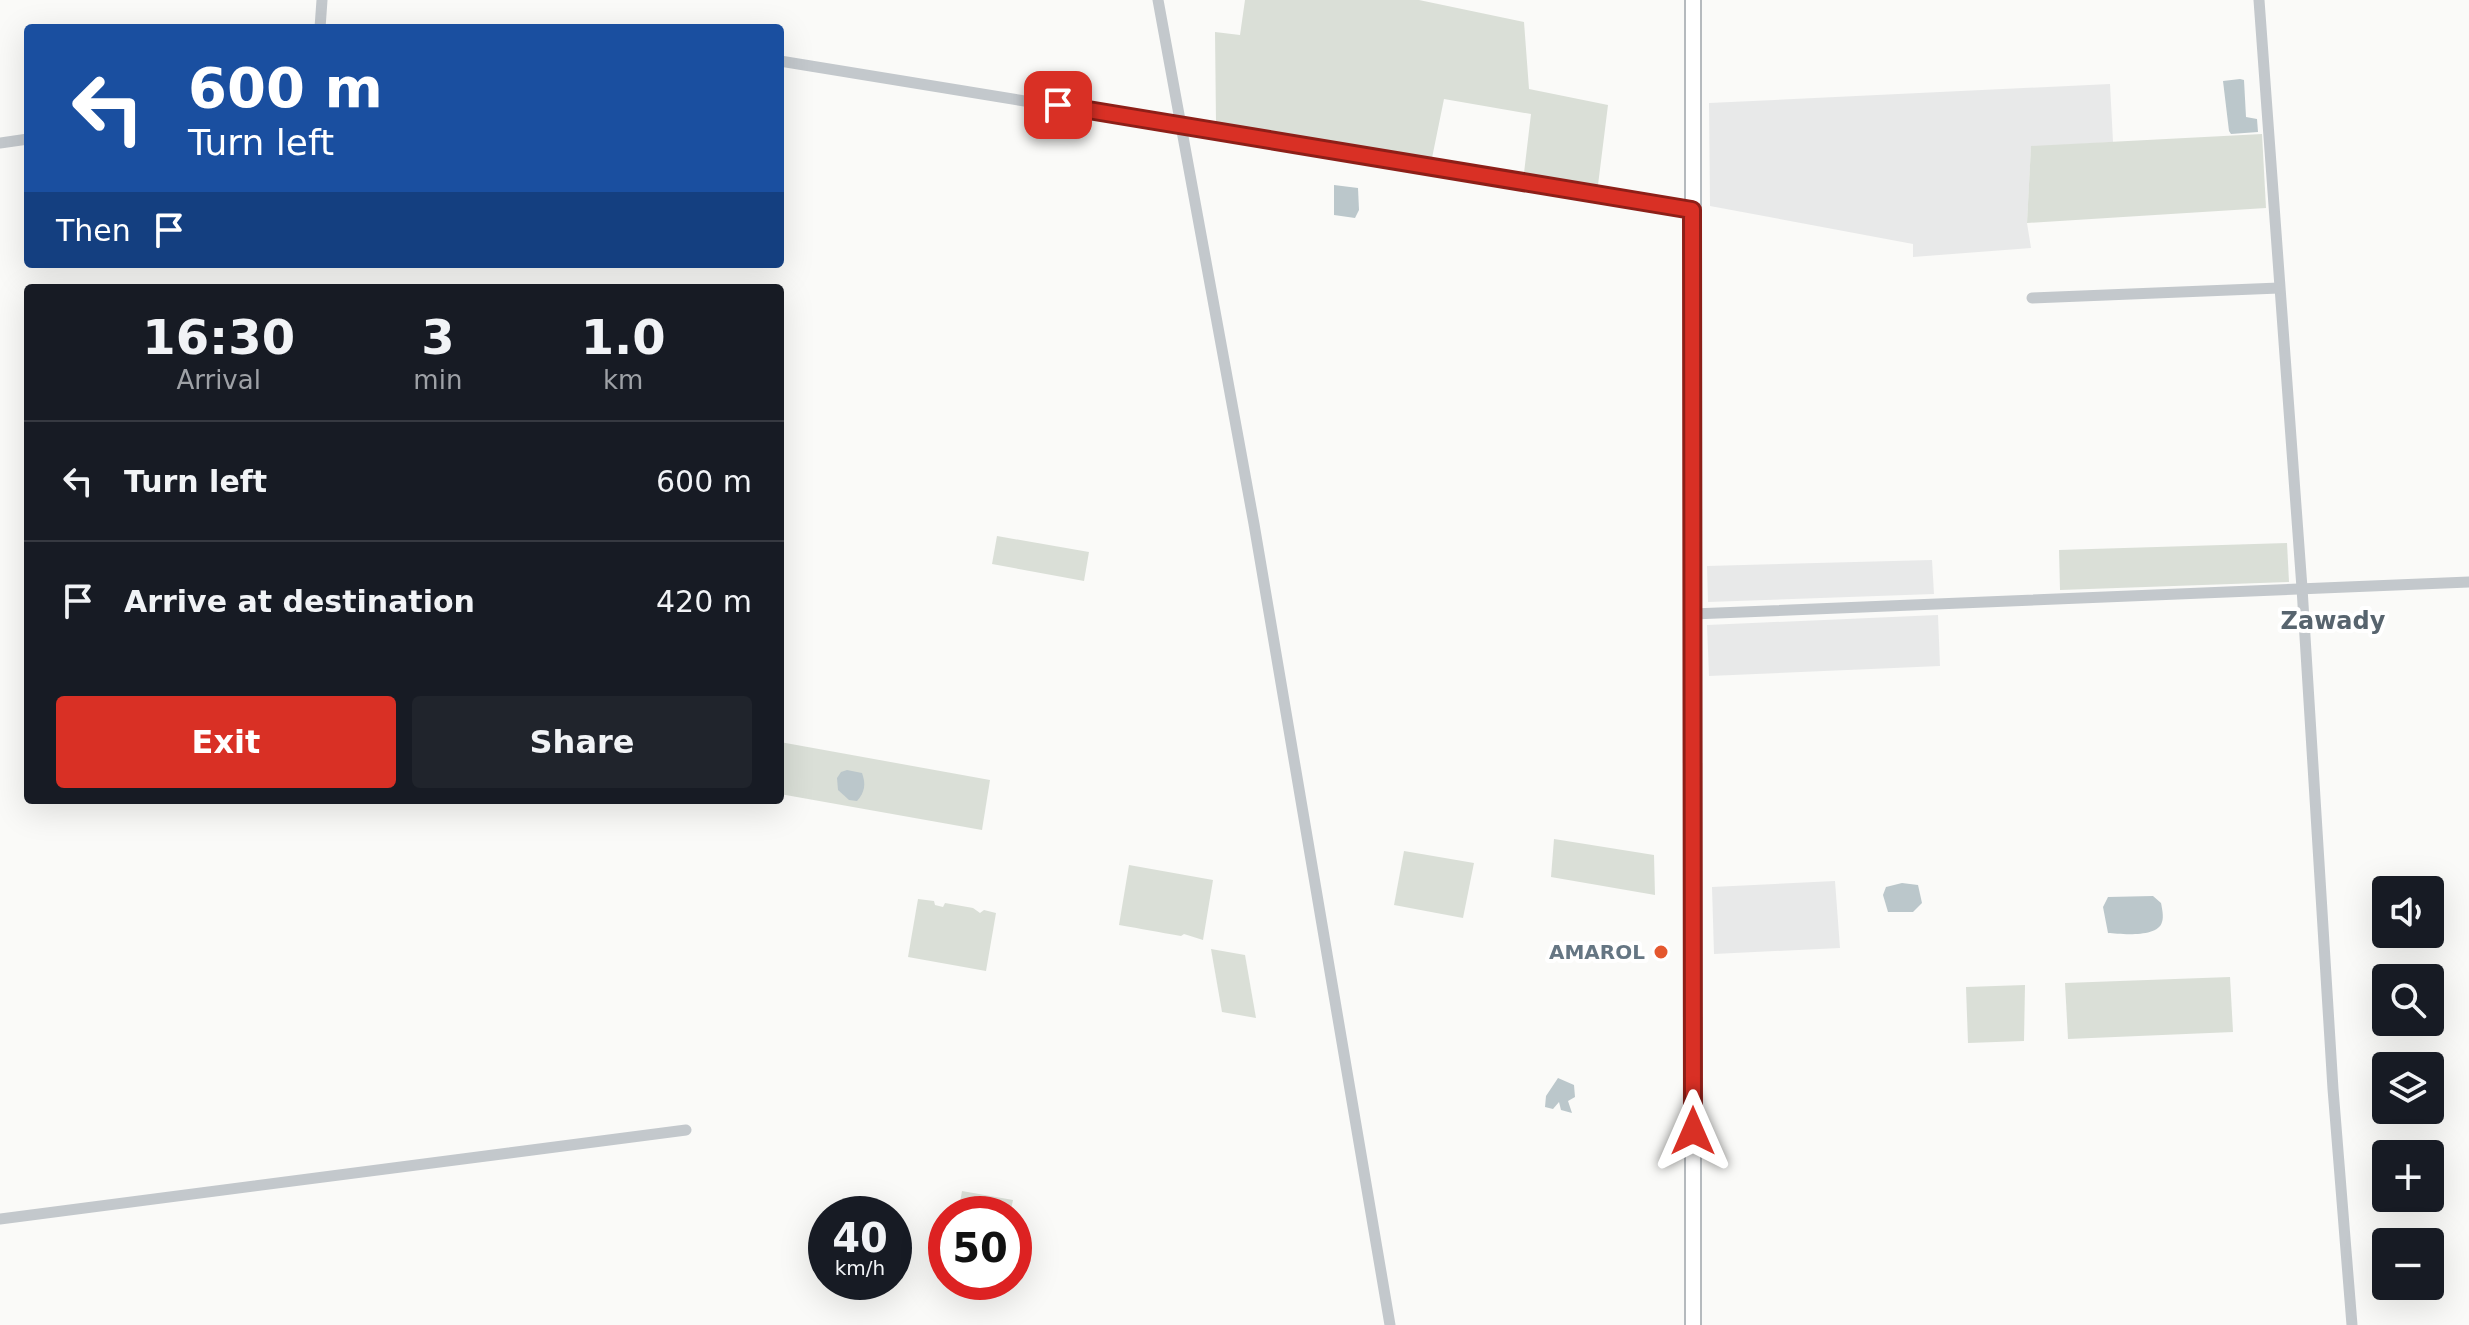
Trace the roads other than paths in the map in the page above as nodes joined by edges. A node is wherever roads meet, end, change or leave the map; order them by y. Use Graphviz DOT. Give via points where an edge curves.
graph roads {
  1 [pos="322,0"];
  2 [pos="1158,0"];
  3 [pos="1693,0"];
  4 [pos="2259,0"];
  5 [pos="320,24"];
  6 [pos="784,62"];
  7 [pos="1181,125"];
  8 [pos="24,140"];
  9 [pos="0,143"];
  10 [pos="1692,210"];
  11 [pos="2279,288"];
  12 [pos="2032,298"];
  13 [pos="2469,582"];
  14 [pos="2302,588"];
  15 [pos="1693,614"];
  16 [pos="686,1130"];
  17 [pos="0,1219"];
  18 [pos="1390,1325"];
  19 [pos="1693,1325"];
  20 [pos="2352,1325"];
  1 -- 5 [label="street"];
  2 -- 7 [label="street"];
  3 -- 10 [label="main road"];
  4 -- 11 [label="street"];
  6 -- 7 [label="street"];
  7 -- 10 [label="street"];
  7 -- 18 [label="street"];
  8 -- 9 [label="street"];
  10 -- 15 [label="main road"];
  11 -- 12 [label="street"];
  11 -- 14 [label="street"];
  13 -- 14 [label="street"];
  14 -- 15 [label="street"];
  14 -- 20 [label="street"];
  15 -- 19 [label="main road"];
  16 -- 17 [label="street"];
}
